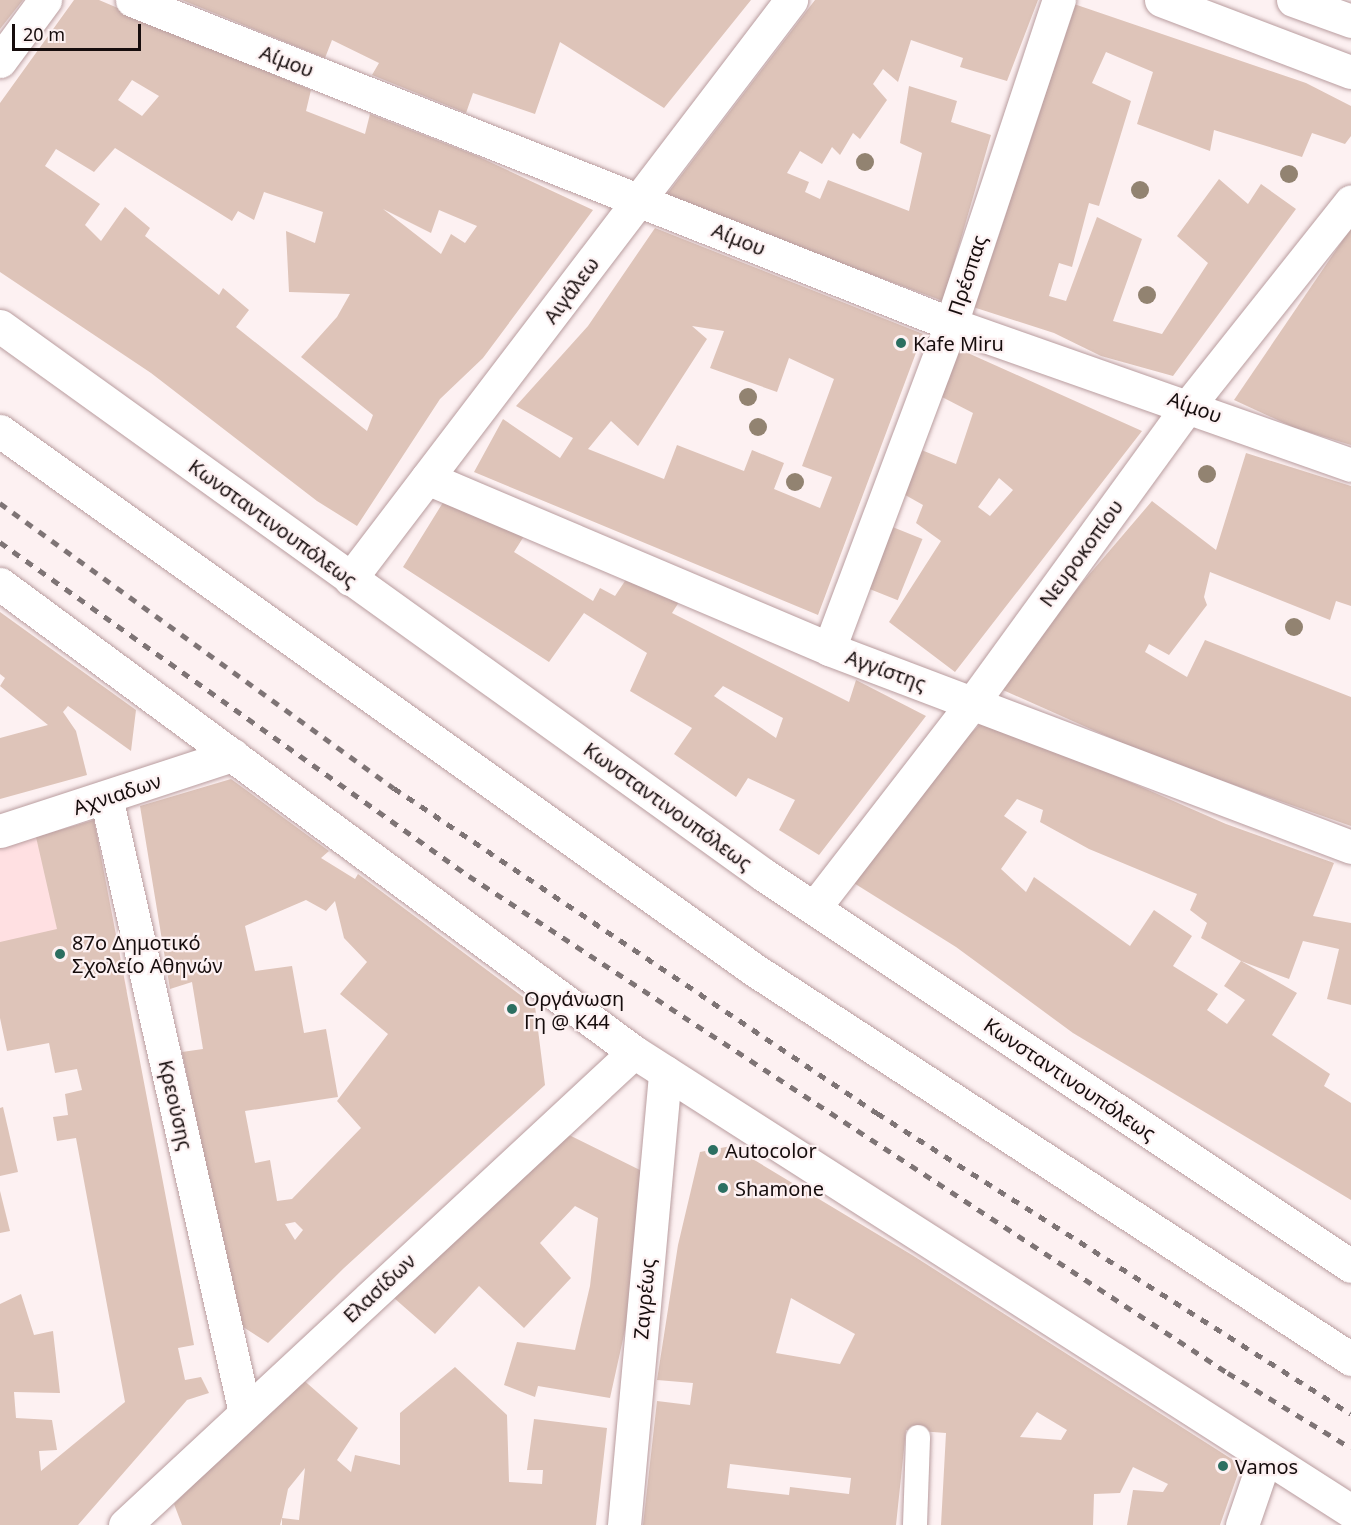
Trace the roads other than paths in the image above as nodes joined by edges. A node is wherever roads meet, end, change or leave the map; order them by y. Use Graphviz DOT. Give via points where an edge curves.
graph roads {
  1 [pos="45,0"];
  2 [pos="132,0"];
  3 [pos="791,0"];
  4 [pos="1059,0"];
  5 [pos="1161,0"];
  6 [pos="1293,0"];
  7 [pos="1351,21"];
  8 [pos="0,61"];
  9 [pos="1351,72"];
  10 [pos="640,200"];
  11 [pos="1351,201"];
  12 [pos="951,324"];
  13 [pos="0,326"];
  14 [pos="1189,405"];
  15 [pos="0,431"];
  16 [pos="1351,465"];
  17 [pos="427,478"];
  18 [pos="350,579"];
  19 [pos="0,584"];
  20 [pos="830,649"];
  21 [pos="973,702"];
  22 [pos="233,755"];
  23 [pos="106,797"];
  24 [pos="0,831"];
  25 [pos="1351,847"];
  26 [pos="814,908"];
  27 [pos="633,1052"];
  28 [pos="664,1072"];
  29 [pos="1351,1266"];
  30 [pos="1348,1352"];
  31 [pos="245,1413"];
  32 [pos="918,1437"];
  33 [pos="1265,1458"];
  34 [pos="1351,1511"];
  35 [pos="125,1525"];
  36 [pos="624,1525"];
  37 [pos="915,1525"];
  38 [pos="1242,1525"];
  1 -- 8 [label="street"];
  2 -- 10 [label="street, Αίμου"];
  3 -- 10 [label="street, Αιγάλεω"];
  4 -- 12 [label="street, Πρέσπας"];
  5 -- 9 [label="street"];
  6 -- 7 [label="street"];
  10 -- 12 [label="street, Αίμου"];
  10 -- 17 [label="street, Αιγάλεω"];
  11 -- 14 [label="street, Νευροκοπίου"];
  12 -- 14 [label="street, Αίμου"];
  12 -- 20 [label="street, Πρέσπας"];
  13 -- 18 [label="street, Κωνσταντινουπόλεως"];
  14 -- 16 [label="street, Αίμου"];
  14 -- 21 [label="street, Νευροκοπίου"];
  15 -- 30 [label="street" via="753,969"];
  17 -- 18 [label="street, Αιγάλεω"];
  17 -- 20 [label="street, Αγγίστης"];
  18 -- 26 [label="street, Κωνσταντινουπόλεως"];
  19 -- 22 [label="street"];
  20 -- 21 [label="street, Αγγίστης"];
  21 -- 25 [label="street, Αγγίστης"];
  21 -- 26 [label="street, Νευροκοπίου"];
  22 -- 23 [label="street, Αχνιαδων"];
  22 -- 27 [label="street"];
  23 -- 24 [label="street, Αχνιαδων"];
  23 -- 31 [label="street, Κρεούσης"];
  26 -- 29 [label="street, Κωνσταντινουπόλεως"];
  27 -- 28 [label="street"];
  27 -- 31 [label="street, Ελασίδων"];
  28 -- 33 [label="street"];
  28 -- 36 [label="street, Ζαγρέως"];
  31 -- 35 [label="street, Ελασίδων"];
  32 -- 37 [label="lane"];
  33 -- 34 [label="street"];
  33 -- 38 [label="street"];
}
